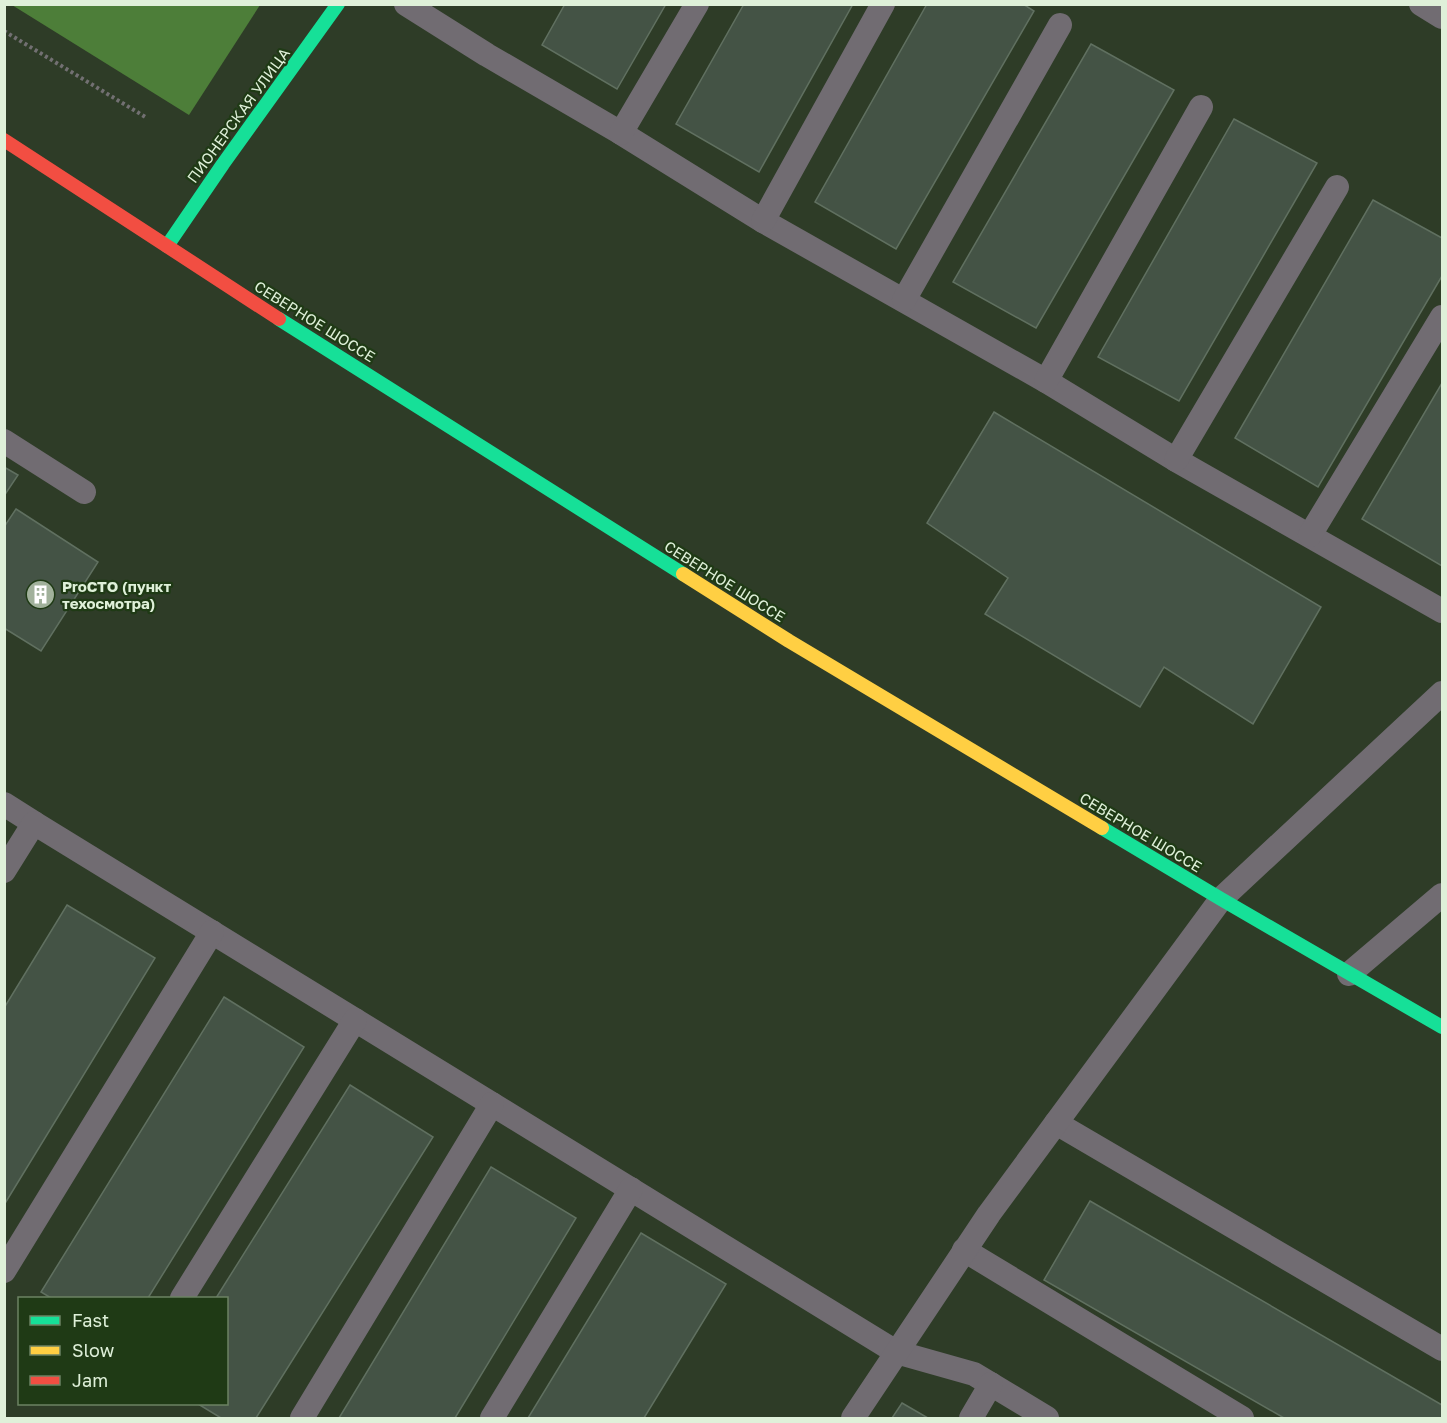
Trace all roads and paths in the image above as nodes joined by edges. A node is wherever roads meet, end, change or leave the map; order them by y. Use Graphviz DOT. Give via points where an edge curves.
graph roads {
  1 [pos="338,4"];
  2 [pos="406,4"];
  3 [pos="697,4"];
  4 [pos="883,4"];
  5 [pos="1421,4"];
  6 [pos="1443,17"];
  7 [pos="1060,25"];
  8 [pos="4,31"];
  9 [pos="1201,107"];
  10 [pos="147,118"];
  11 [pos="621,133"];
  12 [pos="5,142"];
  13 [pos="1337,187"];
  14 [pos="763,221"];
  15 [pos="167,246"];
  16 [pos="904,300"];
  17 [pos="1443,317"];
  18 [pos="1046,381"];
  19 [pos="4,441"];
  20 [pos="1176,459"];
  21 [pos="84,492"];
  22 [pos="1310,535"];
  23 [pos="1443,611"];
  24 [pos="1443,693"];
  25 [pos="4,804"];
  26 [pos="34,823"];
  27 [pos="4,871"];
  28 [pos="1443,895"];
  29 [pos="1221,899"];
  30 [pos="212,932"];
  31 [pos="1349,974"];
  32 [pos="355,1020"];
  33 [pos="1443,1027"];
  34 [pos="492,1104"];
  35 [pos="1056,1123"];
  36 [pos="631,1189"];
  37 [pos="964,1250"];
  38 [pos="4,1271"];
  39 [pos="183,1297"];
  40 [pos="1443,1349"];
  41 [pos="896,1352"];
  42 [pos="991,1384"];
  43 [pos="302,1419"];
  44 [pos="492,1419"];
  45 [pos="853,1419"];
  46 [pos="971,1419"];
  47 [pos="1047,1419"];
  48 [pos="1242,1419"];
  1 -- 15 [label="main road, ПИОНЕРСКАЯ УЛИЦА"];
  2 -- 11 [label="lane"];
  3 -- 11 [label="lane"];
  4 -- 14 [label="lane"];
  5 -- 6 [label="lane"];
  7 -- 16 [label="lane"];
  8 -- 10 [label="path"];
  9 -- 18 [label="lane"];
  11 -- 14 [label="lane"];
  12 -- 15 [label="main road, СЕВЕРНОЕ ШОССЕ"];
  13 -- 20 [label="lane"];
  14 -- 16 [label="lane"];
  15 -- 29 [label="main road, СЕВЕРНОЕ ШОССЕ" via="789,641"];
  16 -- 18 [label="lane"];
  17 -- 22 [label="lane"];
  18 -- 20 [label="lane"];
  19 -- 21 [label="lane"];
  20 -- 22 [label="lane"];
  22 -- 23 [label="lane"];
  24 -- 29 [label="lane"];
  25 -- 26 [label="lane"];
  26 -- 27 [label="lane"];
  26 -- 30 [label="lane"];
  28 -- 31 [label="lane"];
  29 -- 31 [label="main road, СЕВЕРНОЕ ШОССЕ"];
  29 -- 35 [label="lane"];
  30 -- 32 [label="lane"];
  30 -- 38 [label="lane"];
  31 -- 33 [label="main road, СЕВЕРНОЕ ШОССЕ"];
  32 -- 34 [label="lane"];
  32 -- 39 [label="lane"];
  34 -- 36 [label="lane"];
  34 -- 43 [label="lane"];
  35 -- 37 [label="lane"];
  35 -- 40 [label="lane"];
  36 -- 41 [label="lane"];
  36 -- 44 [label="lane"];
  37 -- 41 [label="lane"];
  37 -- 48 [label="lane"];
  41 -- 42 [label="lane" via="974,1374"];
  41 -- 45 [label="lane"];
  42 -- 46 [label="lane"];
  42 -- 47 [label="lane"];
}
